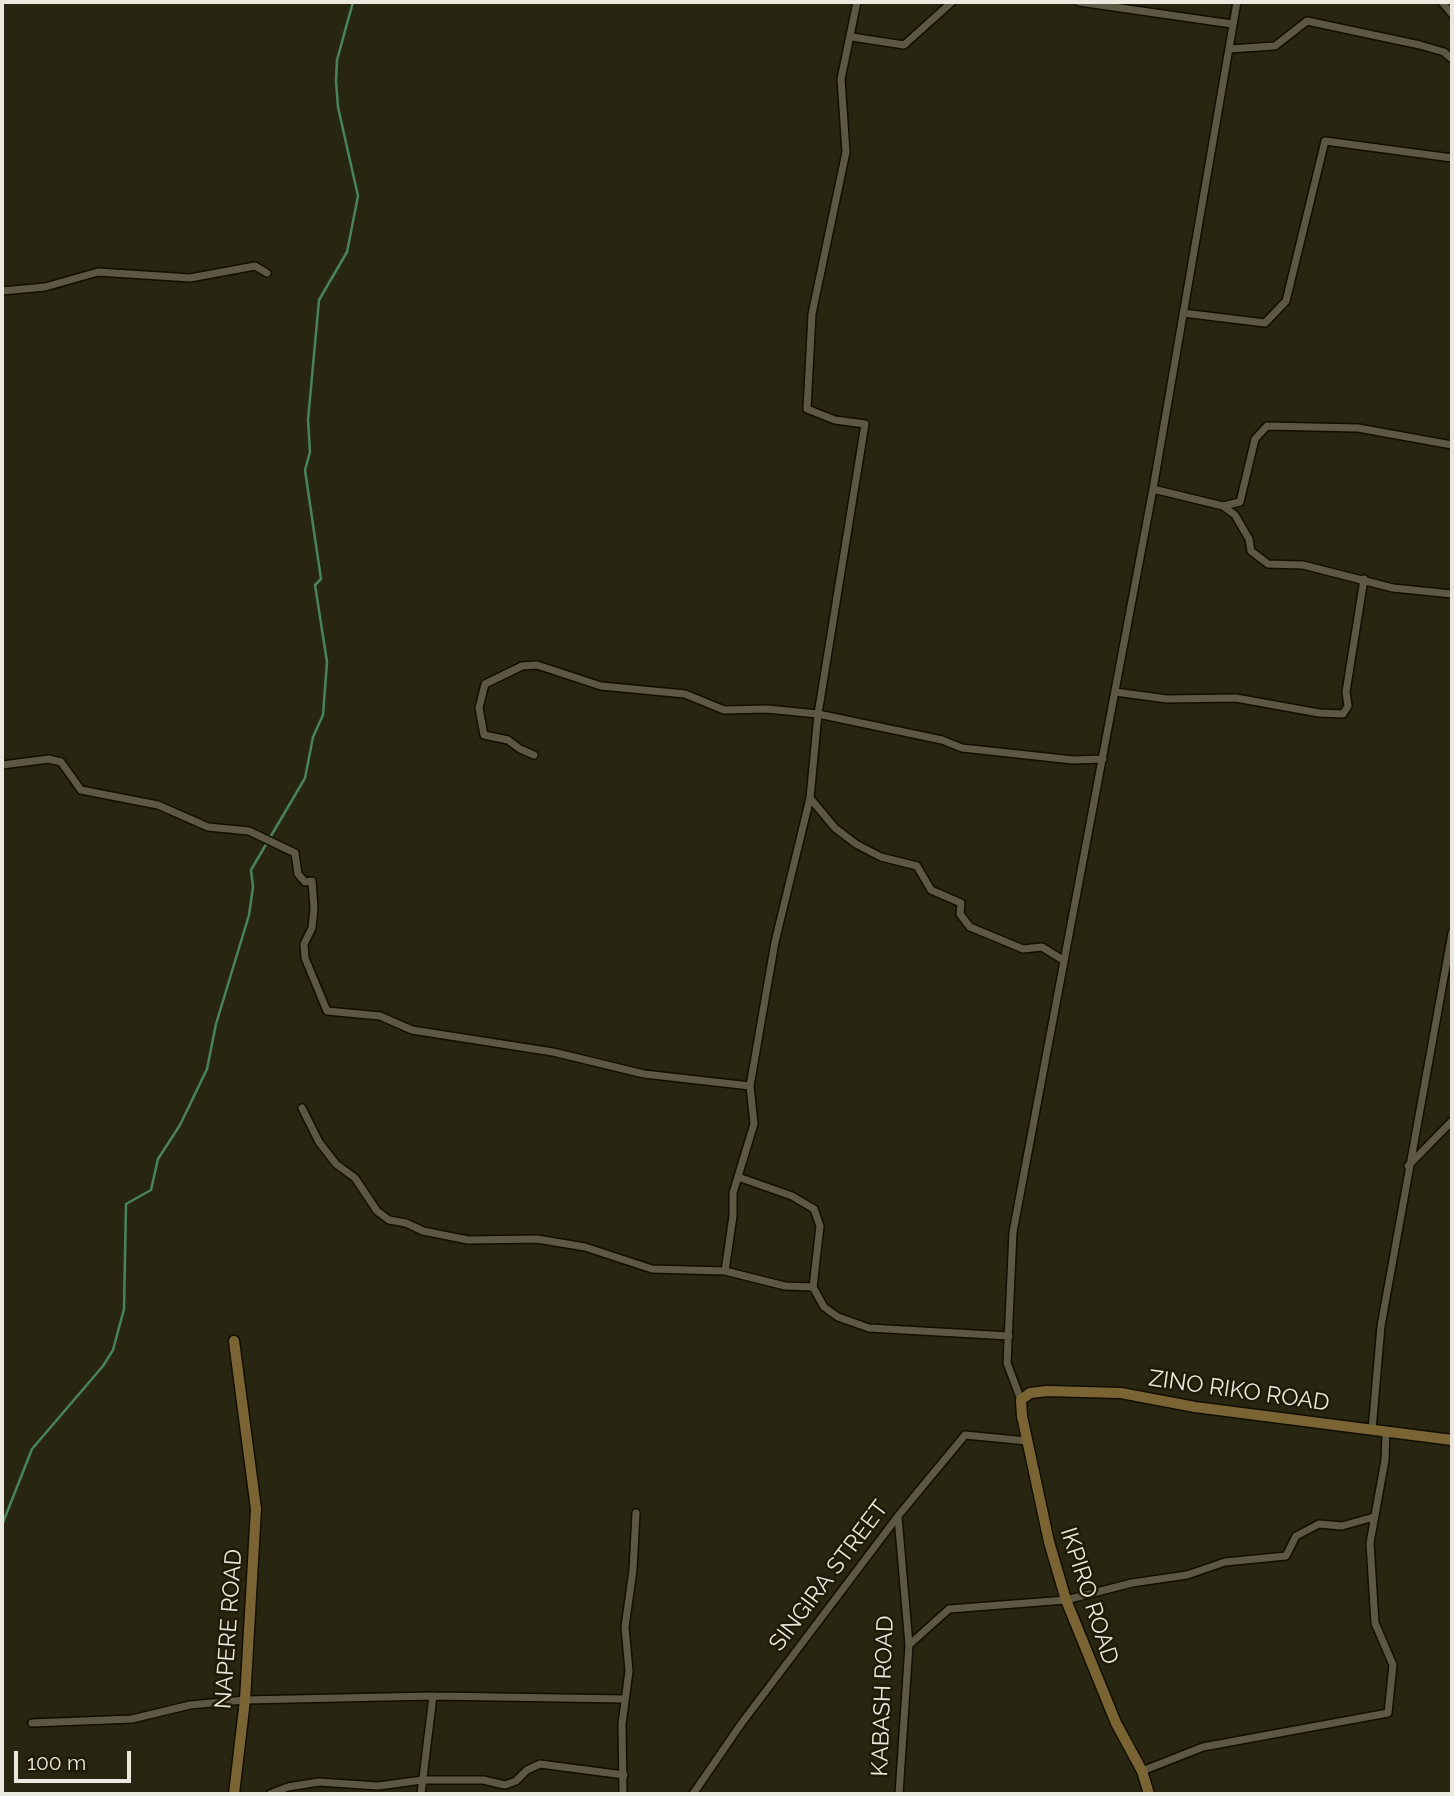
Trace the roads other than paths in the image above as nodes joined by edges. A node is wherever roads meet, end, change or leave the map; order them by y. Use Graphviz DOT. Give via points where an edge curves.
graph roads {
  1 [pos="857,2"];
  2 [pos="953,2"];
  3 [pos="1079,2"];
  4 [pos="1237,2"];
  5 [pos="1442,2"];
  6 [pos="1452,13"];
  7 [pos="1232,24"];
  8 [pos="852,37"];
  9 [pos="1229,49"];
  10 [pos="1452,59"];
  11 [pos="1452,158"];
  12 [pos="267,273"];
  13 [pos="2,291"];
  14 [pos="1183,313"];
  15 [pos="1452,445"];
  16 [pos="1153,489"];
  17 [pos="1223,506"];
  18 [pos="1364,579"];
  19 [pos="1452,594"];
  20 [pos="1115,692"];
  21 [pos="818,713"];
  22 [pos="534,755"];
  23 [pos="1103,759"];
  24 [pos="2,765"];
  25 [pos="810,798"];
  26 [pos="1452,933"];
  27 [pos="1063,960"];
  28 [pos="750,1086"];
  29 [pos="302,1108"];
  30 [pos="1452,1121"];
  31 [pos="1408,1166"];
  32 [pos="738,1177"];
  33 [pos="725,1270"];
  34 [pos="813,1287"];
  35 [pos="1009,1336"];
  36 [pos="234,1341"];
  37 [pos="1021,1400"];
  38 [pos="1372,1430"];
  39 [pos="1386,1432"];
  40 [pos="1452,1440"];
  41 [pos="1027,1441"];
  42 [pos="636,1513"];
  43 [pos="898,1516"];
  44 [pos="1374,1517"];
  45 [pos="1066,1600"];
  46 [pos="909,1645"];
  47 [pos="433,1696"];
  48 [pos="625,1699"];
  49 [pos="245,1700"];
  50 [pos="32,1723"];
  51 [pos="1142,1771"];
  52 [pos="624,1775"];
  53 [pos="423,1780"];
  54 [pos="234,1794"];
  55 [pos="270,1794"];
  56 [pos="421,1794"];
  57 [pos="623,1794"];
  58 [pos="692,1794"];
  59 [pos="899,1794"];
  60 [pos="1149,1794"];
  1 -- 8 [label="street"];
  2 -- 8 [label="street" via="904,45"];
  3 -- 7 [label="street"];
  4 -- 7 [label="street"];
  5 -- 6 [label="street"];
  7 -- 9 [label="street"];
  8 -- 21 [label="street" via="841,79 846,152 812,314 807,409 835,420 865,424"];
  9 -- 10 [label="street" via="1275,46 1307,21 1420,45"];
  9 -- 14 [label="street"];
  11 -- 14 [label="street" via="1325,141 1286,302 1265,323"];
  12 -- 13 [label="street" via="255,266 190,278 98,272 45,287"];
  14 -- 16 [label="street"];
  15 -- 17 [label="street" via="1358,428 1267,426 1255,439 1240,502"];
  16 -- 17 [label="street"];
  16 -- 20 [label="street"];
  17 -- 18 [label="street" via="1235,515 1251,551 1268,564 1303,565"];
  18 -- 19 [label="street" via="1393,588"];
  18 -- 20 [label="street" via="1346,692 1348,706 1343,715 1236,698 1167,699"];
  20 -- 23 [label="street"];
  21 -- 22 [label="street" via="724,710 685,694 601,685 537,665 522,666 485,684 479,708 484,735 508,740"];
  21 -- 23 [label="street" via="973,750"];
  21 -- 25 [label="street"];
  23 -- 27 [label="street"];
  24 -- 28 [label="street" via="49,759 61,762 81,790 158,806 208,827 249,831 295,853 298,874 304,882 312,881 314,909 304,944 305,958 327,1011 380,1016 412,1030 553,1052 644,1074"];
  25 -- 27 [label="street" via="835,828 856,844 881,857 917,866 932,890 961,903 960,914 970,927 1023,949 1042,947"];
  25 -- 28 [label="street" via="775,942"];
  26 -- 31 [label="street"];
  27 -- 35 [label="street" via="1013,1232"];
  28 -- 32 [label="street" via="754,1124"];
  29 -- 33 [label="street" via="319,1142 388,1220 468,1240 537,1239 585,1247 652,1269"];
  30 -- 31 [label="street"];
  31 -- 38 [label="street" via="1381,1326"];
  32 -- 33 [label="street"];
  32 -- 34 [label="street" via="814,1209 820,1226"];
  33 -- 34 [label="street" via="785,1286"];
  34 -- 35 [label="street" via="824,1307 869,1328"];
  35 -- 37 [label="street" via="1007,1363"];
  36 -- 49 [label="street, NAPERE ROAD" via="256,1509"];
  37 -- 38 [label="street, ZINO RIKO ROAD" via="1030,1393 1047,1391 1121,1393"];
  37 -- 41 [label="street, IKPIRO ROAD"];
  38 -- 39 [label="street, ZINO RIKO ROAD"];
  39 -- 40 [label="street, ZINO RIKO ROAD"];
  39 -- 44 [label="street"];
  41 -- 43 [label="street, SINGIRA STREET" via="965,1435"];
  41 -- 45 [label="street, IKPIRO ROAD"];
  42 -- 48 [label="street" via="625,1627 629,1671"];
  43 -- 46 [label="street, KABASH ROAD"];
  43 -- 58 [label="street, SINGIRA STREET"];
  44 -- 45 [label="street" via="1342,1526 1319,1524 1296,1536 1286,1556 1225,1562 1187,1575"];
  44 -- 51 [label="street" via="1370,1543 1376,1623 1393,1665 1388,1713 1203,1747"];
  45 -- 46 [label="street" via="949,1609"];
  45 -- 51 [label="street, IKPIRO ROAD" via="1116,1723"];
  46 -- 59 [label="street, KABASH ROAD"];
  47 -- 48 [label="street"];
  47 -- 49 [label="street"];
  47 -- 53 [label="street"];
  48 -- 52 [label="street"];
  49 -- 50 [label="street" via="190,1705 132,1719"];
  49 -- 54 [label="street, NAPERE ROAD"];
  51 -- 60 [label="street, IKPIRO ROAD"];
  52 -- 53 [label="street" via="540,1764 505,1785 483,1780"];
  52 -- 57 [label="street"];
  53 -- 55 [label="street" via="378,1787 319,1783"];
  53 -- 56 [label="street"];
}
